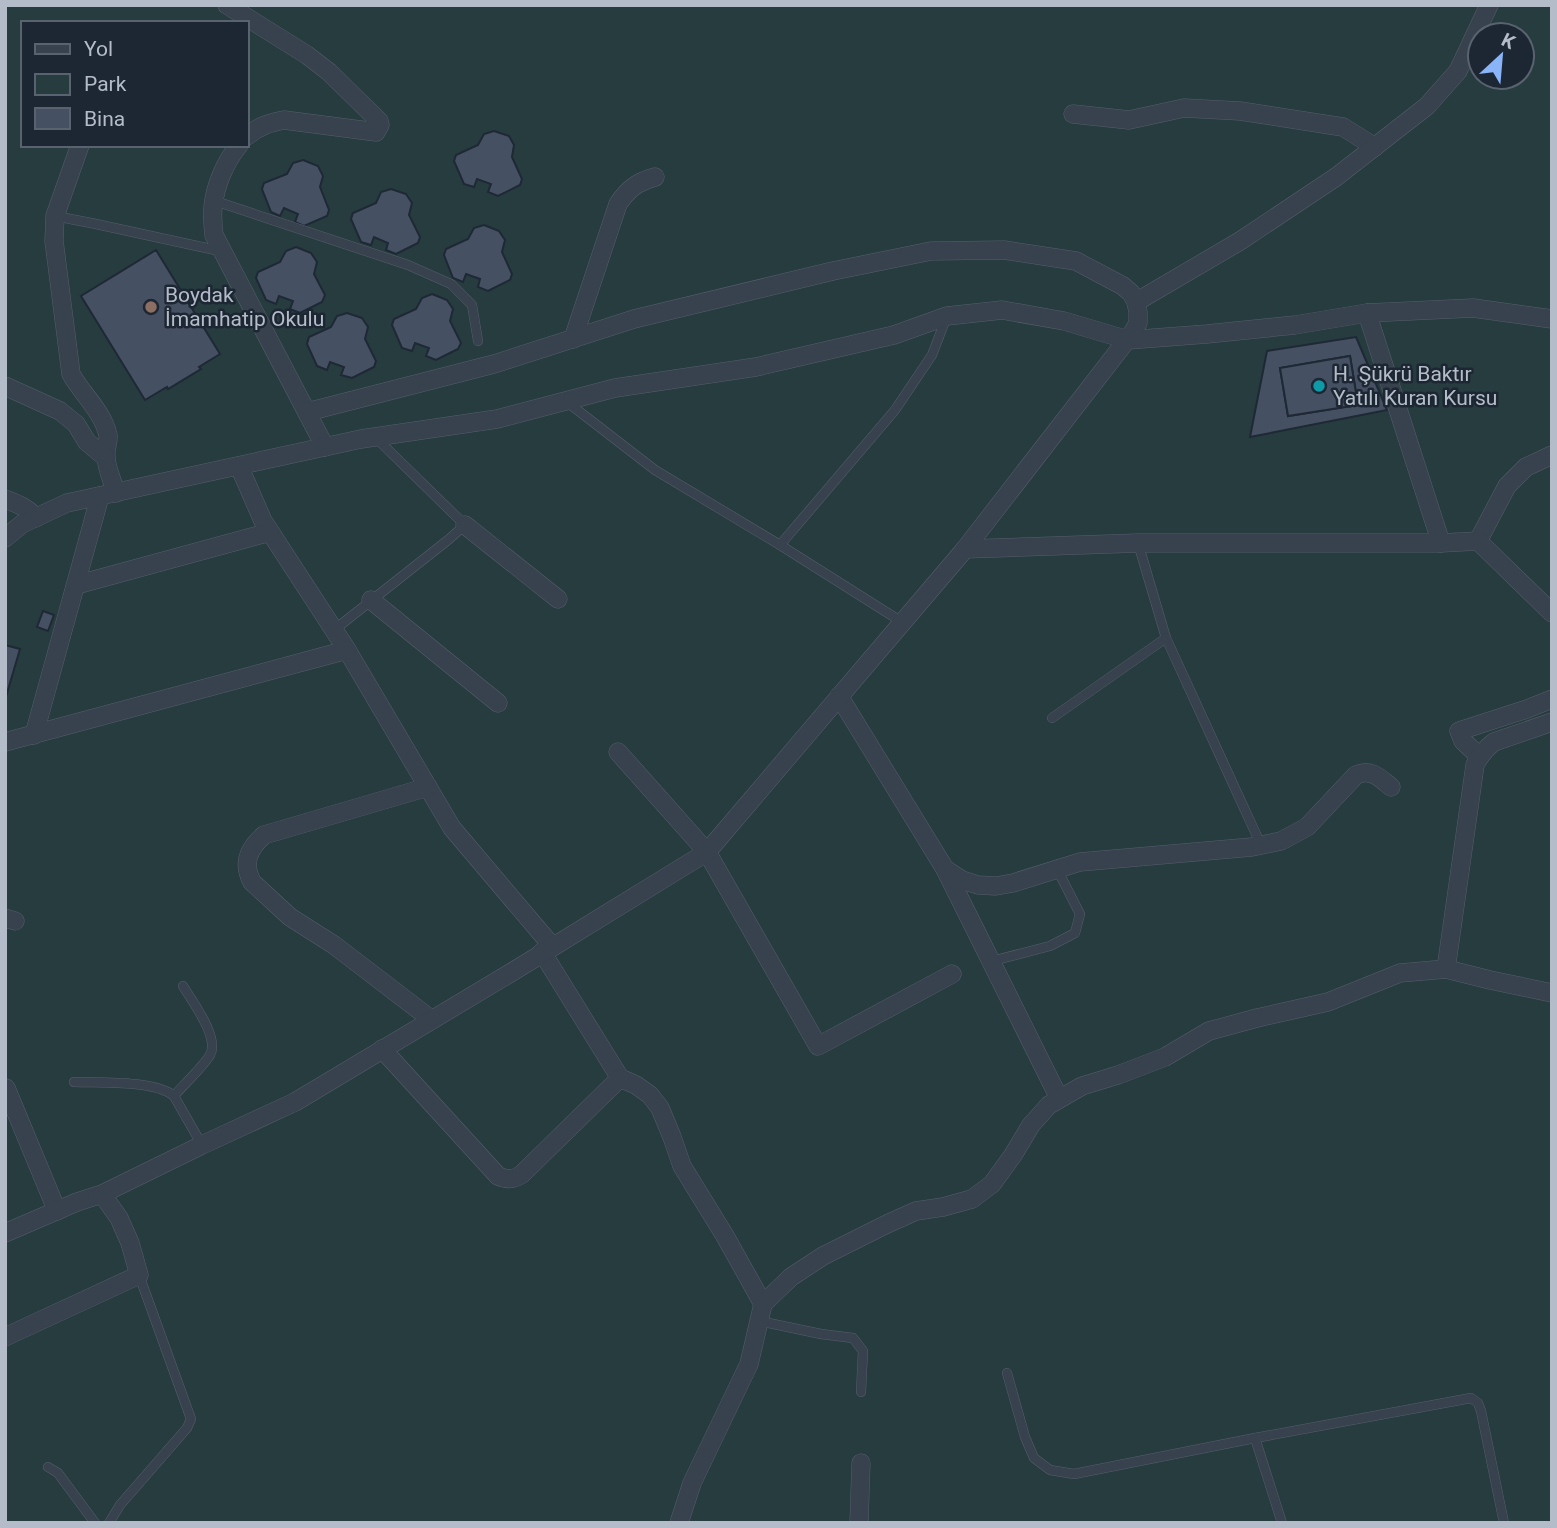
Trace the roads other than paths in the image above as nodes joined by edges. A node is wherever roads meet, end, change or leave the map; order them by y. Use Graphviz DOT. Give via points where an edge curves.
graph roads {
  1 [pos="227,5"];
  2 [pos="1489,5"];
  3 [pos="1073,114"];
  4 [pos="250,129"];
  5 [pos="79,147"];
  6 [pos="237,147"];
  7 [pos="1375,147"];
  8 [pos="655,177"];
  9 [pos="215,201"];
  10 [pos="55,216"];
  11 [pos="222,252"];
  12 [pos="1136,302"];
  13 [pos="1367,313"];
  14 [pos="947,316"];
  15 [pos="1552,319"];
  16 [pos="573,339"];
  17 [pos="1128,340"];
  18 [pos="478,341"];
  19 [pos="5,386"];
  20 [pos="566,401"];
  21 [pos="307,412"];
  22 [pos="375,437"];
  23 [pos="325,447"];
  24 [pos="1552,455"];
  25 [pos="106,457"];
  26 [pos="239,466"];
  27 [pos="108,495"];
  28 [pos="5,499"];
  29 [pos="36,518"];
  30 [pos="464,525"];
  31 [pos="270,533"];
  32 [pos="5,538"];
  33 [pos="1478,541"];
  34 [pos="1138,543"];
  35 [pos="1441,543"];
  36 [pos="780,545"];
  37 [pos="965,549"];
  38 [pos="76,585"];
  39 [pos="558,599"];
  40 [pos="371,600"];
  41 [pos="1552,614"];
  42 [pos="902,622"];
  43 [pos="334,630"];
  44 [pos="1166,638"];
  45 [pos="347,650"];
  46 [pos="839,696"];
  47 [pos="1552,699"];
  48 [pos="498,703"];
  49 [pos="1052,718"];
  50 [pos="1552,722"];
  51 [pos="34,735"];
  52 [pos="5,742"];
  53 [pos="618,752"];
  54 [pos="1479,756"];
  55 [pos="428,787"];
  56 [pos="1391,787"];
  57 [pos="1261,845"];
  58 [pos="707,852"];
  59 [pos="945,869"];
  60 [pos="1057,869"];
  61 [pos="547,949"];
  62 [pos="992,961"];
  63 [pos="1446,969"];
  64 [pos="952,974"];
  65 [pos="183,986"];
  66 [pos="1552,993"];
  67 [pos="432,1020"];
  68 [pos="383,1049"];
  69 [pos="620,1077"];
  70 [pos="74,1082"];
  71 [pos="6,1088"];
  72 [pos="174,1096"];
  73 [pos="1059,1098"];
  74 [pos="202,1145"];
  75 [pos="102,1194"];
  76 [pos="57,1211"];
  77 [pos="5,1233"];
  78 [pos="139,1275"];
  79 [pos="761,1313"];
  80 [pos="5,1337"];
  81 [pos="1007,1373"];
  82 [pos="861,1392"];
  83 [pos="1255,1438"];
  84 [pos="861,1463"];
  85 [pos="48,1466"];
  86 [pos="95,1523"];
  87 [pos="109,1523"];
  88 [pos="679,1523"];
  89 [pos="859,1523"];
  90 [pos="1282,1523"];
  91 [pos="1504,1523"];
  1 -- 4 [label="street" via="329,72 380,125 376,132 284,120"];
  2 -- 7 [label="street" via="1458,71 1427,106"];
  3 -- 7 [label="street" via="1129,120 1184,108 1240,110 1343,127"];
  5 -- 10 [label="street"];
  6 -- 9 [label="street" via="221,175"];
  7 -- 12 [label="street" via="1240,241"];
  8 -- 16 [label="street" via="627,191 618,204"];
  9 -- 11 [label="street" via="214,235"];
  9 -- 18 [label="lane" via="408,265 451,284 472,305"];
  10 -- 11 [label="lane"];
  10 -- 25 [label="street" via="54,249 71,374 102,421 108,437"];
  11 -- 21 [label="street"];
  12 -- 16 [label="street" via="1123,286 1076,261 1004,250 931,251 648,316"];
  12 -- 17 [label="street" via="1138,323"];
  13 -- 15 [label="street" via="1473,308"];
  13 -- 17 [label="street" via="1295,325"];
  13 -- 35 [label="street"];
  14 -- 17 [label="street" via="1002,310 1064,321"];
  14 -- 20 [label="street" via="894,335 755,367 615,388"];
  14 -- 36 [label="lane" via="932,355 895,410"];
  16 -- 21 [label="street"];
  17 -- 37 [label="street"];
  19 -- 25 [label="street" via="60,411"];
  20 -- 22 [label="street" via="497,419"];
  20 -- 36 [label="lane" via="654,470"];
  21 -- 23 [label="street"];
  22 -- 23 [label="street"];
  22 -- 30 [label="lane"];
  23 -- 26 [label="street"];
  24 -- 33 [label="street" via="1526,467 1507,486"];
  25 -- 27 [label="street"];
  26 -- 27 [label="street"];
  26 -- 31 [label="street"];
  27 -- 29 [label="street" via="67,503"];
  27 -- 38 [label="street"];
  28 -- 29 [label="street"];
  29 -- 32 [label="street"];
  30 -- 39 [label="street"];
  30 -- 40 [label="lane"];
  31 -- 38 [label="street"];
  31 -- 43 [label="street"];
  33 -- 35 [label="street"];
  33 -- 41 [label="street"];
  34 -- 35 [label="street"];
  34 -- 37 [label="street"];
  34 -- 44 [label="lane"];
  36 -- 42 [label="lane"];
  37 -- 42 [label="street"];
  38 -- 51 [label="street"];
  40 -- 43 [label="lane"];
  40 -- 48 [label="street"];
  42 -- 46 [label="street"];
  43 -- 45 [label="street"];
  44 -- 49 [label="lane"];
  44 -- 57 [label="lane"];
  45 -- 51 [label="street"];
  45 -- 55 [label="street"];
  46 -- 58 [label="street"];
  46 -- 59 [label="street"];
  47 -- 54 [label="street" via="1459,730"];
  50 -- 54 [label="street" via="1494,742"];
  51 -- 52 [label="street"];
  53 -- 58 [label="street"];
  54 -- 63 [label="street"];
  55 -- 61 [label="street" via="452,828"];
  55 -- 67 [label="street" via="264,835 251,849 247,866 252,882 290,917"];
  56 -- 57 [label="street" via="1375,774 1360,773 1307,827 1281,841"];
  57 -- 60 [label="street" via="1080,862"];
  58 -- 61 [label="street"];
  58 -- 64 [label="street" via="818,1046"];
  59 -- 60 [label="street" via="962,880 996,886"];
  59 -- 62 [label="street"];
  60 -- 62 [label="lane" via="1080,914 1075,933 1050,946"];
  61 -- 67 [label="street"];
  61 -- 69 [label="street"];
  62 -- 73 [label="street"];
  63 -- 66 [label="street"];
  63 -- 73 [label="street" via="1400,973 1328,1002 1209,1031 1165,1057"];
  65 -- 72 [label="lane" via="211,1034 212,1047"];
  67 -- 68 [label="street"];
  68 -- 69 [label="street" via="504,1178 522,1174"];
  68 -- 74 [label="street" via="295,1102"];
  69 -- 79 [label="street" via="650,1095 660,1108 682,1167 725,1236"];
  70 -- 72 [label="lane" via="153,1086"];
  71 -- 76 [label="street"];
  72 -- 74 [label="lane"];
  73 -- 79 [label="street" via="1031,1125 992,1184 972,1199 916,1212 823,1256 791,1277"];
  74 -- 75 [label="street"];
  75 -- 76 [label="street"];
  75 -- 78 [label="street" via="119,1218"];
  76 -- 77 [label="street"];
  78 -- 80 [label="street"];
  78 -- 87 [label="lane" via="191,1419"];
  79 -- 82 [label="lane" via="821,1334 853,1338 863,1351"];
  79 -- 88 [label="street" via="749,1364 692,1483"];
  81 -- 83 [label="lane" via="1034,1458 1050,1470 1074,1474"];
  83 -- 90 [label="lane"];
  83 -- 91 [label="lane" via="1471,1398 1481,1410"];
  84 -- 89 [label="street"];
  85 -- 86 [label="lane"];
}
